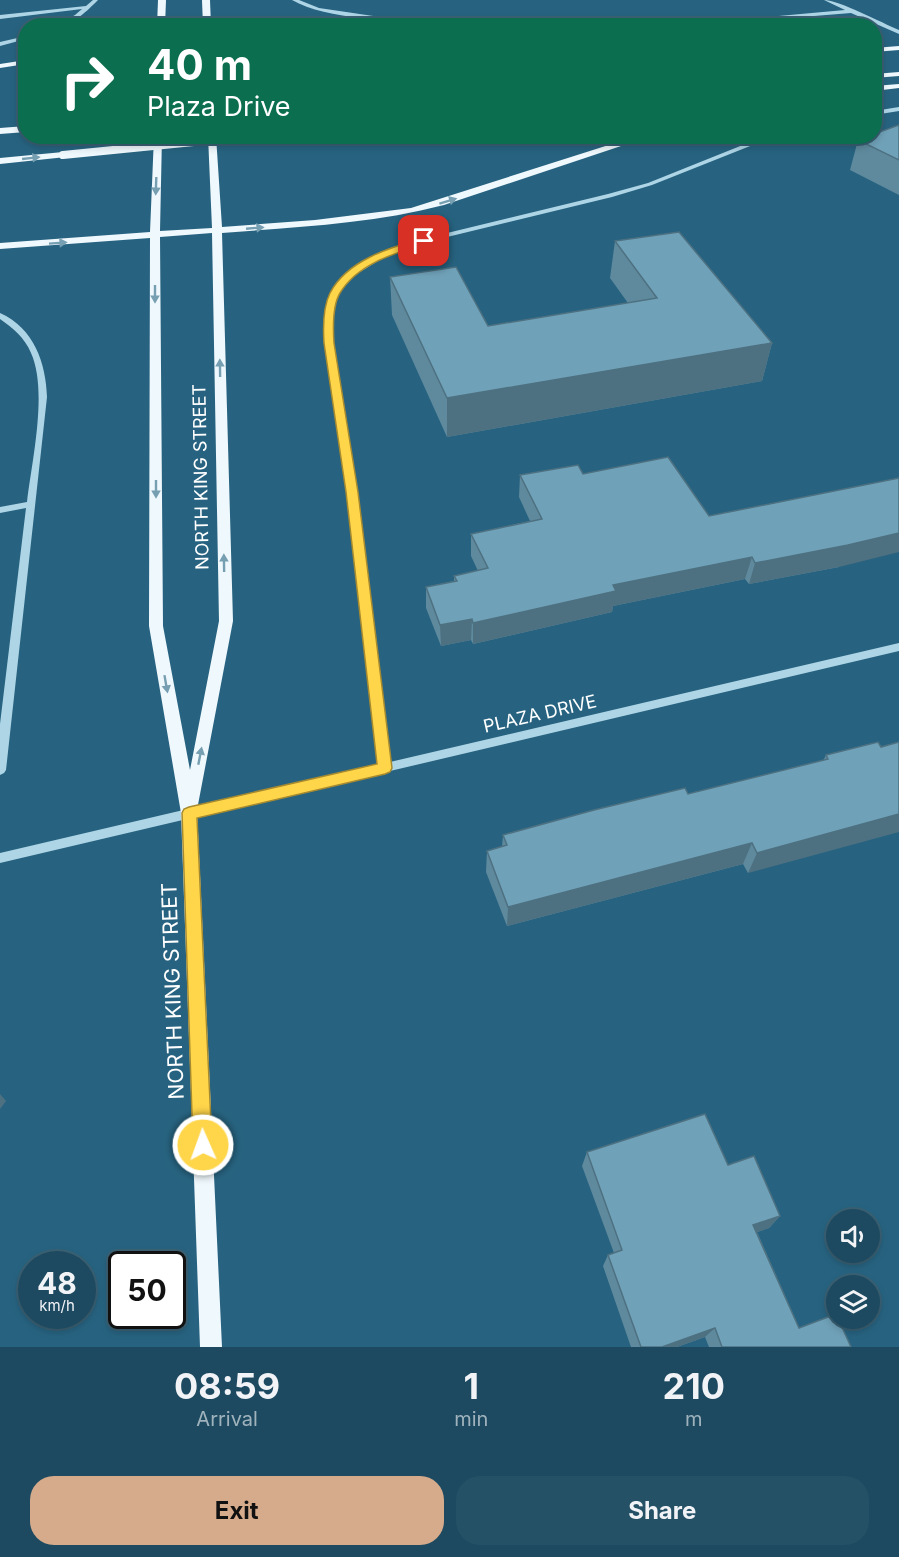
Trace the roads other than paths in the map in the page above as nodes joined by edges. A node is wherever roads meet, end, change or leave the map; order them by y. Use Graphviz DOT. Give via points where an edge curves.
graph roads {
  1 [pos="96,0"];
  2 [pos="162,0"];
  3 [pos="206,0"];
  4 [pos="294,0"];
  5 [pos="826,0"];
  6 [pos="90,7"];
  7 [pos="852,11"];
  8 [pos="0,17"];
  9 [pos="71,18"];
  10 [pos="161,18"];
  11 [pos="207,18"];
  12 [pos="369,18"];
  13 [pos="767,18"];
  14 [pos="868,18"];
  15 [pos="882,24"];
  16 [pos="899,32"];
  17 [pos="18,39"];
  18 [pos="0,44"];
  19 [pos="899,47"];
  20 [pos="882,48"];
  21 [pos="18,63"];
  22 [pos="0,66"];
  23 [pos="899,74"];
  24 [pos="882,75"];
  25 [pos="899,86"];
  26 [pos="882,87"];
  27 [pos="899,109"];
  28 [pos="882,112"];
  29 [pos="18,130"];
  30 [pos="0,131"];
  31 [pos="158,144"];
  32 [pos="174,144"];
  33 [pos="212,144"];
  34 [pos="622,144"];
  35 [pos="752,144"];
  36 [pos="0,161"];
  37 [pos="217,231"];
  38 [pos="155,236"];
  39 [pos="0,246"];
  40 [pos="0,315"];
  41 [pos="32,504"];
  42 [pos="0,510"];
  43 [pos="899,647"];
  44 [pos="385,768"];
  45 [pos="0,771"];
  46 [pos="189,813"];
  47 [pos="0,858"];
  48 [pos="211,1347"];
  1 -- 6 [label="street"];
  2 -- 10 [label="main road"];
  3 -- 11 [label="main road"];
  4 -- 12 [label="street" via="318,9"];
  5 -- 7 [label="street"];
  6 -- 8 [label="street"];
  6 -- 9 [label="street"];
  7 -- 13 [label="street"];
  7 -- 14 [label="street"];
  15 -- 16 [label="street"];
  17 -- 18 [label="street"];
  19 -- 20 [label="main road"];
  21 -- 22 [label="main road"];
  23 -- 24 [label="main road"];
  25 -- 26 [label="main road"];
  27 -- 28 [label="street"];
  29 -- 30 [label="main road"];
  31 -- 38 [label="main road, NORTH KING STREET, one-way"];
  36 -- 32 [label="main road, one-way, bridge"];
  33 -- 37 [label="main road, NORTH KING STREET"];
  37 -- 34 [label="main road, one-way" via="411,211"];
  35 -- 44 [label="street" via="610,196 441,236 383,254 352,273 334,294 329,343 352,492"];
  37 -- 38 [label="main road"];
  46 -- 37 [label="main road, NORTH KING STREET, one-way" via="226,621"];
  39 -- 38 [label="main road, one-way"];
  38 -- 46 [label="main road, NORTH KING STREET, one-way" via="156,626"];
  40 -- 41 [label="street" via="20,330 42,368 43,406"];
  41 -- 42 [label="street"];
  41 -- 45 [label="street"];
  43 -- 44 [label="street, PLAZA DRIVE"];
  44 -- 46 [label="street, PLAZA DRIVE"];
  46 -- 47 [label="street, PLAZA DRIVE"];
  46 -- 48 [label="main road, NORTH KING STREET"];
}
